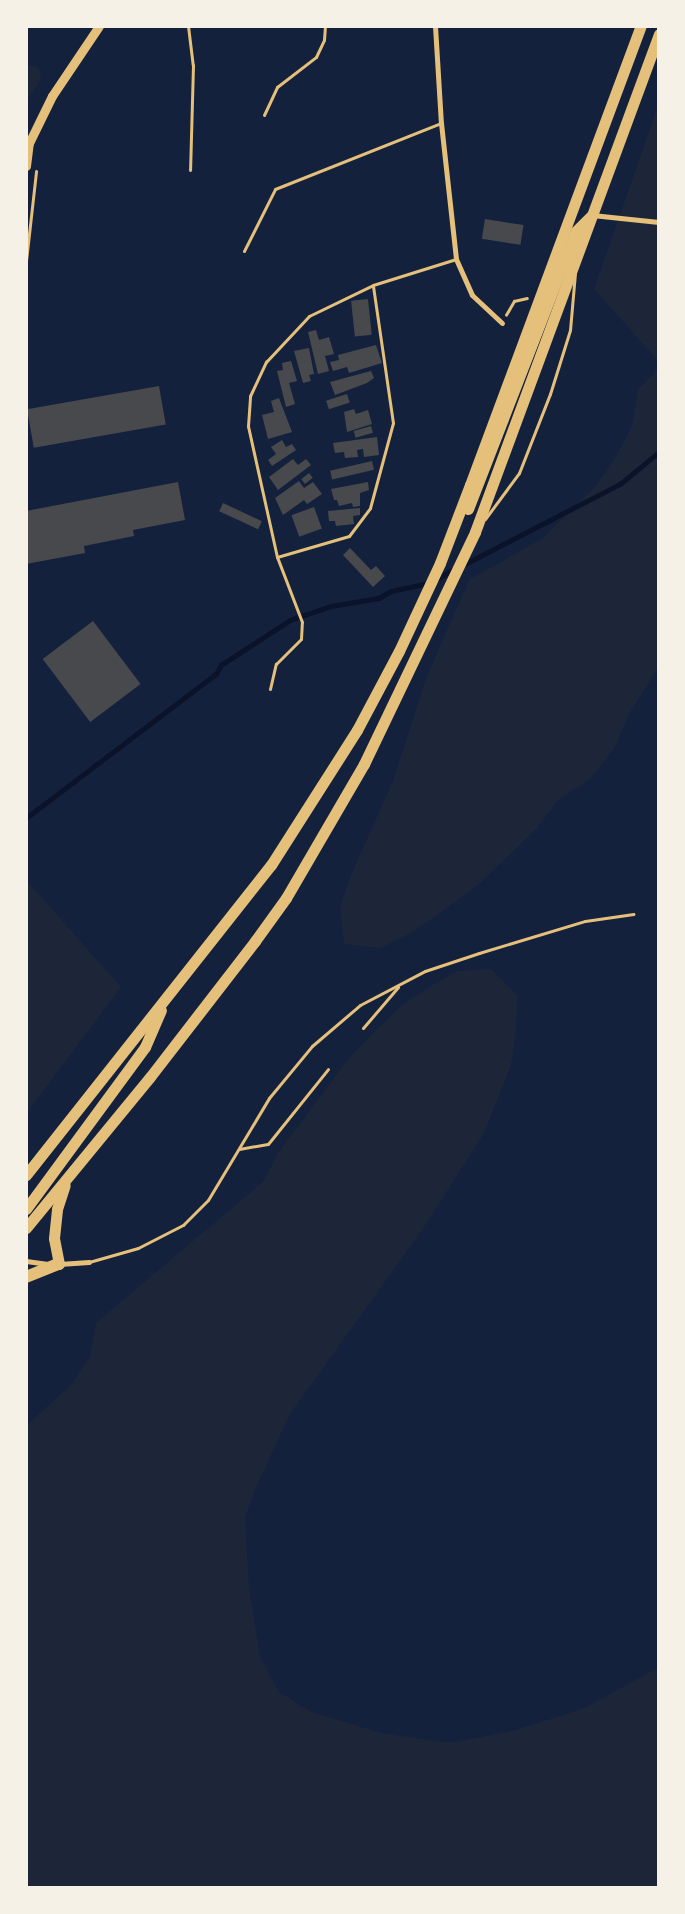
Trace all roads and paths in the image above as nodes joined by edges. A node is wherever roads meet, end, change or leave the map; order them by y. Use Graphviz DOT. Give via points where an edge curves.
graph roads {
  1 [pos="100,26"];
  2 [pos="188,26"];
  3 [pos="324,26"];
  4 [pos="435,26"];
  5 [pos="641,26"];
  6 [pos="659,34"];
  7 [pos="264,115"];
  8 [pos="441,123"];
  9 [pos="26,166"];
  10 [pos="37,169"];
  11 [pos="190,170"];
  12 [pos="592,216"];
  13 [pos="659,222"];
  14 [pos="244,251"];
  15 [pos="577,256"];
  16 [pos="456,258"];
  17 [pos="26,261"];
  18 [pos="373,285"];
  19 [pos="541,289"];
  20 [pos="502,323"];
  21 [pos="475,532"];
  22 [pos="277,557"];
  23 [pos="440,563"];
  24 [pos="270,689"];
  25 [pos="632,914"];
  26 [pos="400,984"];
  27 [pos="163,1003"];
  28 [pos="363,1028"];
  29 [pos="328,1069"];
  30 [pos="238,1150"];
  31 [pos="27,1174"];
  32 [pos="66,1180"];
  33 [pos="26,1209"];
  34 [pos="26,1228"];
  35 [pos="26,1262"];
  36 [pos="89,1262"];
  37 [pos="59,1264"];
  38 [pos="26,1277"];
  1 -- 9 [label="street" via="52,96 29,143"];
  2 -- 11 [label="lane" via="193,65"];
  3 -- 7 [label="lane" via="324,40 316,57 277,87"];
  4 -- 8 [label="street"];
  5 -- 19 [label="highway"];
  6 -- 12 [label="highway"];
  8 -- 14 [label="lane" via="275,189"];
  8 -- 16 [label="street"];
  10 -- 17 [label="path"];
  12 -- 13 [label="street"];
  12 -- 15 [label="highway"];
  12 -- 23 [label="highway" via="576,231 480,481"];
  15 -- 21 [label="highway"];
  15 -- 21 [label="lane" via="570,330 550,394 519,473"];
  16 -- 18 [label="lane"];
  16 -- 20 [label="street" via="472,295"];
  18 -- 22 [label="lane" via="309,316 266,362 250,396 248,426"];
  18 -- 22 [label="lane" via="393,423 370,508 348,536"];
  19 -- 20 [label="path" via="527,298 514,301"];
  19 -- 23 [label="highway"];
  21 -- 32 [label="highway" via="383,728 286,898 212,998"];
  22 -- 24 [label="lane" via="302,622 300,639 276,664"];
  23 -- 27 [label="highway" via="399,651 310,807 271,865"];
  25 -- 26 [label="lane" via="585,921 426,971"];
  26 -- 28 [label="lane"];
  26 -- 30 [label="lane" via="360,1005 312,1046 269,1098"];
  27 -- 31 [label="highway"];
  27 -- 33 [label="highway" via="145,1047"];
  29 -- 30 [label="lane" via="268,1144"];
  30 -- 36 [label="lane" via="208,1200 183,1225 138,1248"];
  32 -- 34 [label="highway"];
  32 -- 37 [label="highway" via="57,1209 54,1238"];
  35 -- 37 [label="street"];
  36 -- 37 [label="street"];
  37 -- 38 [label="highway"];
}
